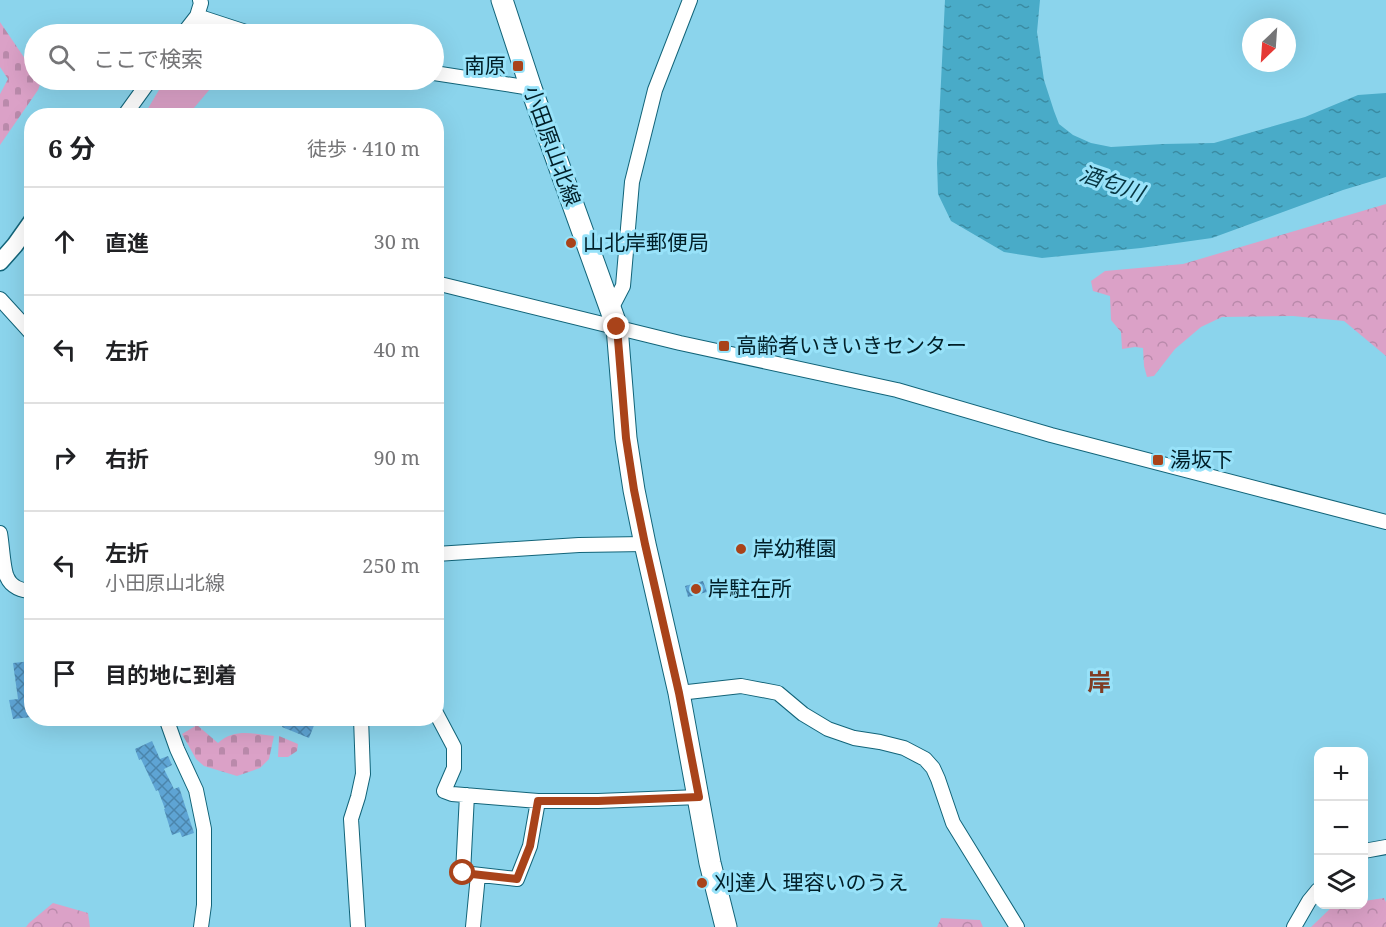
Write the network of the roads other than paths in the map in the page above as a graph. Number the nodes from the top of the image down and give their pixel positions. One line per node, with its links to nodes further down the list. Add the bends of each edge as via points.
1 (200, 0): 4 (street)
2 (502, 0): 8 (main road, 小田原山北線)
3 (690, 0): 15 (street, via 655,90 632,182 623,286)
4 (197, 16): 5 (street); 6 (street)
5 (191, 24)
6 (221, 24)
7 (444, 75): 8 (street)
8 (531, 88): 15 (main road, 小田原山北線)
9 (143, 90): 10 (street)
10 (130, 108)
11 (24, 232): 12 (street)
12 (0, 262)
13 (444, 285): 15 (street)
14 (0, 299): 16 (street)
15 (614, 318): 17 (street); 19 (main road, 小田原山北線, via 626,438)
16 (24, 325)
17 (1386, 522)
18 (0, 533): 21 (street, via 7,577 13,586)
19 (645, 544): 20 (street); 22 (main road, 小田原山北線)
20 (444, 553)
21 (24, 591)
22 (679, 693): 27 (main road, 小田原山北線); 37 (street, via 741,686 778,693 828,729 904,748 925,759 938,779 953,823)
23 (169, 726): 33 (street, via 196,790 204,829)
24 (361, 726): 34 (street, via 363,774 351,819)
25 (443, 726): 26 (street, via 454,747 454,768 444,791)
26 (467, 795): 28 (street); 31 (street, via 463,873)
27 (699, 797): 28 (street); 36 (main road, 小田原山北線)
28 (538, 801): 31 (street, via 530,846 517,879)
29 (1386, 847): 30 (street)
30 (1368, 849)
31 (478, 875): 35 (street)
32 (1314, 896): 38 (street)
33 (201, 927)
34 (358, 927)
35 (473, 927)
36 (726, 927)
37 (1017, 927)
38 (1294, 927)

